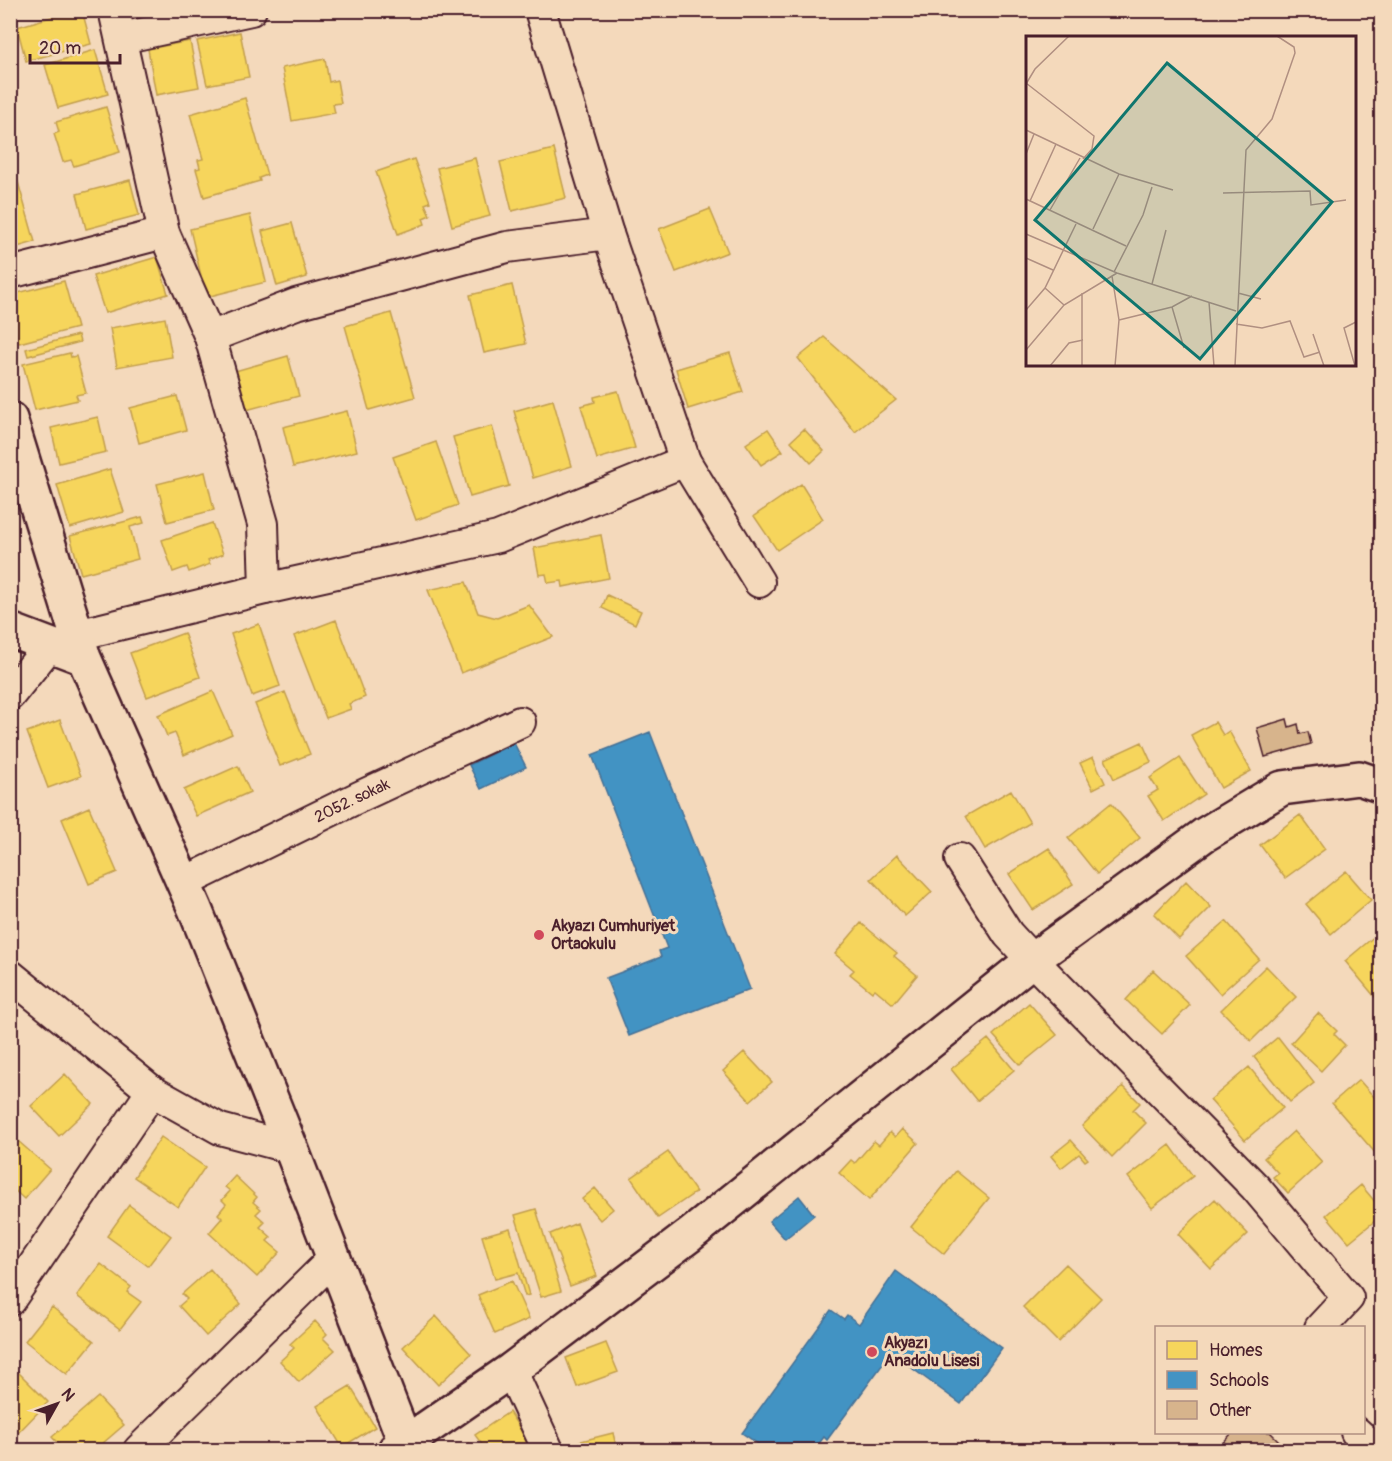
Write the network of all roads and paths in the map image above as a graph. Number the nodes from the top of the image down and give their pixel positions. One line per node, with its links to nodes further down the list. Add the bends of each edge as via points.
1 (251, 10): 3 (street)
2 (540, 10): 5 (street)
3 (118, 25): 4 (street)
4 (164, 233): 6 (street); 7 (street)
5 (608, 234): 7 (street, via 507,247 296,304); 9 (street)
6 (10, 273)
7 (210, 337): 11 (street, via 263,524)
8 (10, 420): 13 (street)
9 (685, 461): 10 (street); 11 (street, via 498,537)
10 (759, 582)
11 (265, 589): 13 (street)
12 (10, 630): 13 (street)
13 (71, 646): 14 (street); 18 (street)
14 (10, 695)
15 (520, 722): 18 (street, 2052. sokak)
16 (1382, 786): 19 (street, via 1359,778 1282,789 1204,835)
17 (960, 859): 19 (street, via 1008,934)
18 (183, 883): 22 (street)
19 (1032, 960): 25 (street, via 1255,1187 1348,1298); 26 (street, via 690,1235)
20 (10, 975): 21 (street)
21 (152, 1091): 22 (street, via 220,1129); 24 (street)
22 (291, 1148): 23 (street)
23 (334, 1258): 28 (street); 29 (street)
24 (10, 1300)
25 (1322, 1326)
26 (511, 1370): 28 (street); 30 (street)
27 (1358, 1434): 31 (street)
28 (400, 1446)
29 (139, 1450)
30 (548, 1450)
31 (1376, 1450)

